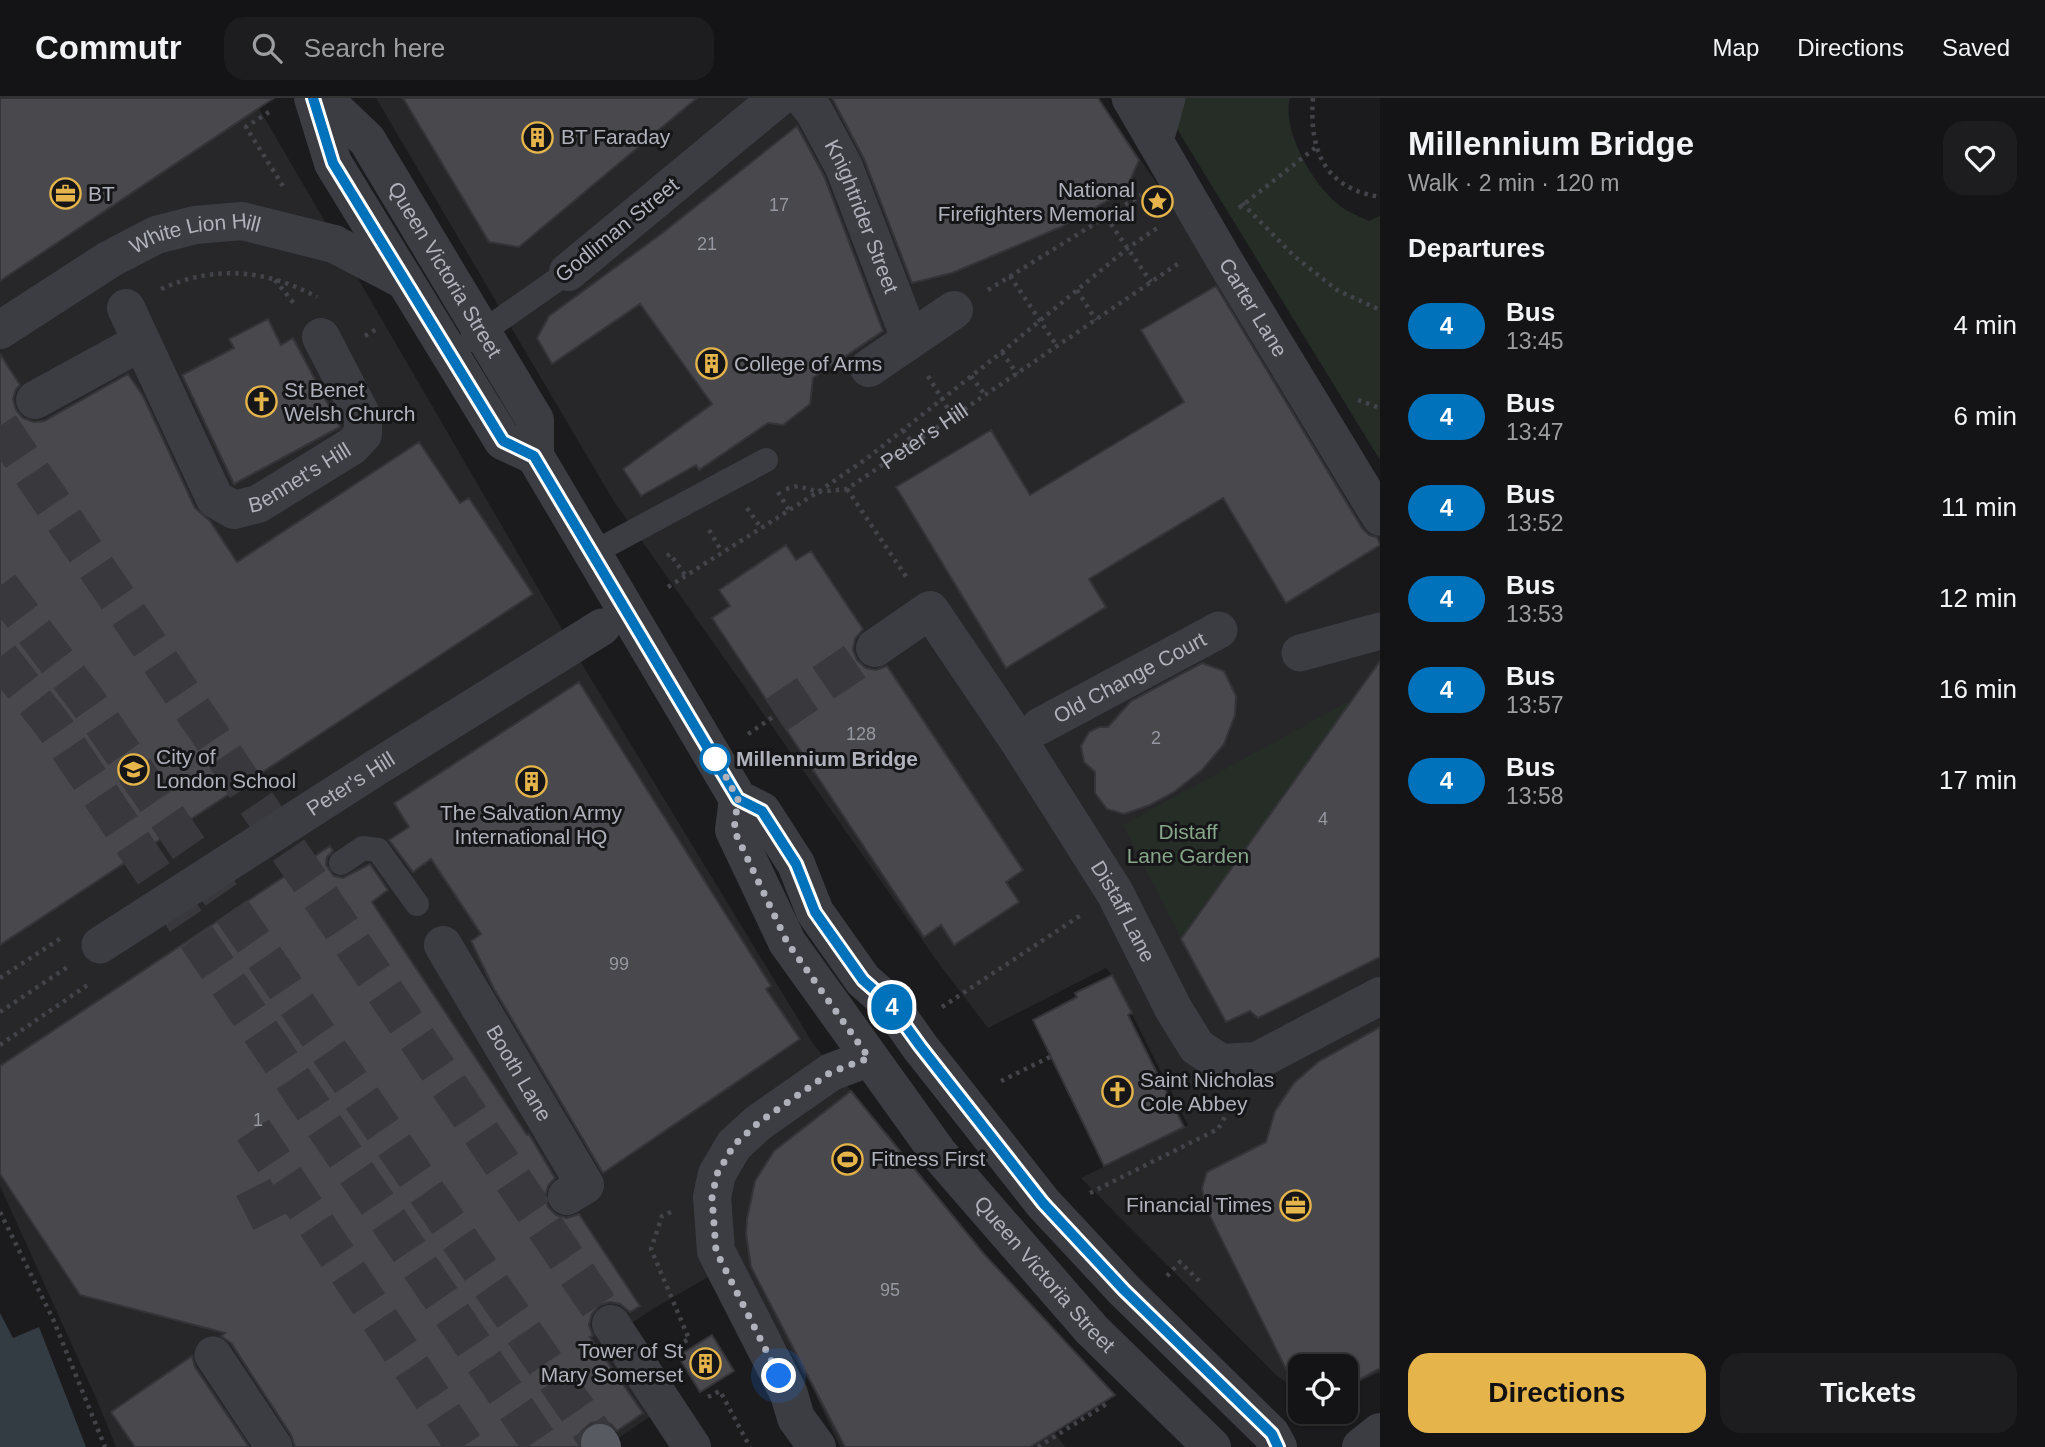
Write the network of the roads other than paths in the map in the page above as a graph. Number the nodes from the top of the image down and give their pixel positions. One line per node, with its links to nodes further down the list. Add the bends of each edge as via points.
1 (313, 98): 9 (street, Queen Victoria Street, via 333,163)
2 (323, 98): 12 (street, Queen Victoria Street, via 367,140)
3 (778, 98): 8 (street, Godliman Street)
4 (803, 98): 15 (street, Knightrider Street, via 845,167)
5 (1130, 98): 7 (street, Carter Lane)
6 (1167, 98): 7 (street)
7 (1155, 141): 20 (street, Carter Lane)
8 (568, 272): 12 (lane, Godliman Street)
9 (405, 281): 11 (street, White Lion Hill, bridge, via 334,244 242,221 195,225 156,234); 14 (street, Queen Victoria Street)
10 (954, 310): 15 (street)
11 (0, 330)
12 (482, 332): 14 (lane, Godliman Street); 18 (street, Queen Victoria Street, via 535,421)
13 (321, 337): 17 (street, Bennet's Hill, via 363,418 363,434 352,446 258,504 234,510 215,499 133,325)
14 (450, 354): 18 (street, Queen Victoria Street, via 503,441)
15 (917, 354): 16 (street)
16 (869, 368)
17 (35, 400)
18 (534, 456): 21 (street)
19 (766, 460): 21 (lane)
20 (1380, 517)
21 (591, 554): 28 (street)
22 (602, 627): 31 (street, Peter's Hill, via 377,767)
23 (1219, 630): 27 (street, Old Change Court)
24 (1380, 631): 26 (street)
25 (875, 648): 33 (street, Distaff Lane, via 930,610 1115,893 1197,1047 1220,1063 1257,1061)
26 (1300, 653)
27 (1040, 726)
28 (738, 799): 34 (street, Queen Victoria Street, via 734,830 787,942); 43 (street, via 762,811 796,864 815,912 863,980 889,1003 1043,1203 1124,1290 1272,1434)
29 (341, 863): 30 (lane, via 363,848 378,850)
30 (416, 904)
31 (86, 938)
32 (443, 944): 35 (street, Booth Lane)
33 (1380, 996)
34 (869, 1058): 39 (street, via 831,1072 758,1123 734,1145 717,1174 712,1197 716,1251 789,1394 796,1418); 42 (street, Queen Victoria Street, via 939,1154 1022,1251 1092,1330)
35 (584, 1190)
36 (611, 1324): 41 (street)
37 (213, 1355): 40 (street)
38 (1380, 1432): 44 (street)
39 (815, 1443)
40 (274, 1447)
41 (692, 1447)
42 (1212, 1447)
43 (1278, 1447)
44 (1361, 1447)

